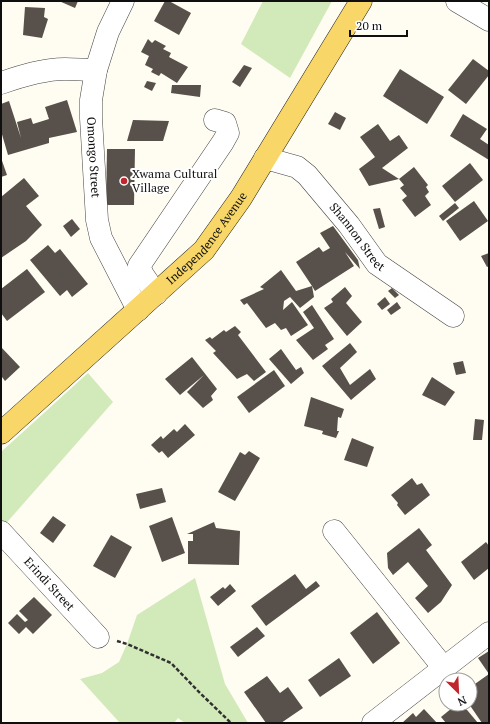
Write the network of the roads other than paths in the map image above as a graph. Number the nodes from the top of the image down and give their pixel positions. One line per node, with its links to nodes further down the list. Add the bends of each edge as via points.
1 (123, 1): 5 (street, Omongo Street, via 108,32)
2 (361, 1): 8 (main road, Independence Avenue)
3 (457, 1): 4 (street)
4 (489, 20)
5 (96, 70): 6 (street, via 63,69 18,77); 10 (street, Omongo Street, via 91,118 97,220 108,254)
6 (1, 83)
7 (216, 120): 9 (street, via 225,123 228,133 226,137 139,266)
8 (265, 158): 9 (main road, Independence Avenue, via 241,198 204,250); 11 (street, Shannon Street, via 296,167 307,175 349,225 377,264)
9 (156, 294): 10 (main road, Independence Avenue)
10 (138, 310): 12 (main road, Independence Avenue)
11 (453, 316)
12 (1, 433)
13 (1, 532): 16 (street, Erindi Street)
14 (334, 532): 17 (street)
15 (489, 633): 17 (street)
16 (98, 637)
17 (443, 667): 18 (street)
18 (373, 723)

